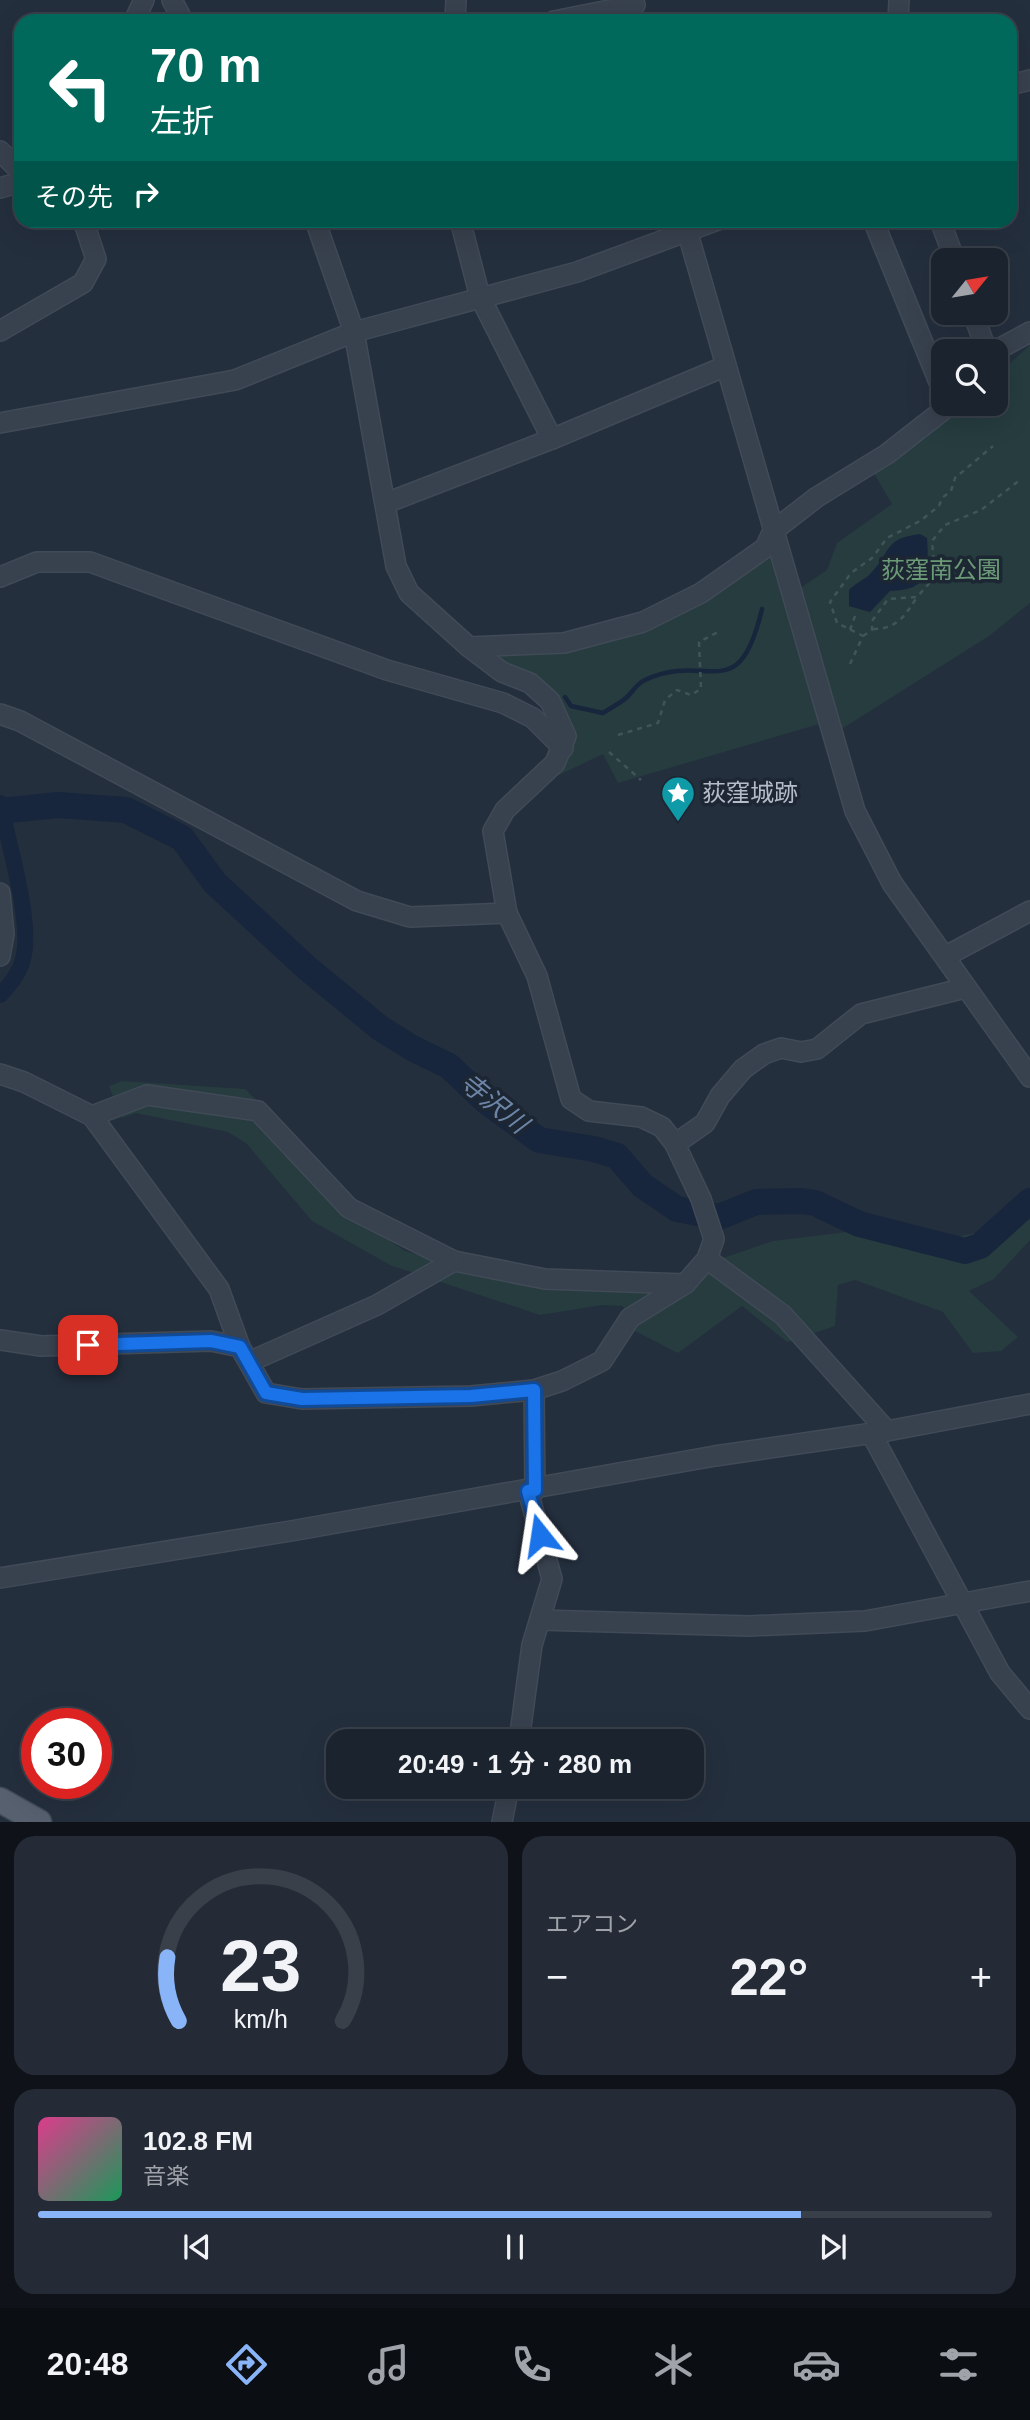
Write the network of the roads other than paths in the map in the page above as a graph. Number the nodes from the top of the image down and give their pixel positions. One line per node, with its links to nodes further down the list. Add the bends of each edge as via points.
1 (635, 9): 2 (street)
2 (601, 14)
3 (0, 151): 4 (street)
4 (14, 165)
5 (86, 228): 14 (street, via 96,259 83,283)
6 (318, 228): 15 (street)
7 (462, 228): 13 (street)
8 (684, 228): 13 (street, via 577,272)
9 (686, 228): 19 (street)
10 (876, 228): 18 (street)
11 (943, 228): 12 (street)
12 (950, 248)
13 (480, 298): 15 (street); 22 (street)
14 (0, 331)
15 (354, 332): 21 (street, via 235,380); 23 (street)
16 (1030, 332): 17 (street)
17 (1008, 344)
18 (931, 360)
19 (726, 366): 22 (street); 24 (street)
20 (931, 416): 24 (street, via 887,454 817,497)
21 (0, 423)
22 (552, 439): 23 (street)
23 (386, 503): 26 (street, via 396,566 409,593)
24 (773, 531): 26 (street, via 765,548 701,593 643,622 564,643); 33 (street, via 855,811 892,883)
25 (0, 577): 28 (street, via 37,562 90,562 387,670 503,703 533,718)
26 (469, 647): 28 (street, via 551,701 566,736)
27 (0, 714): 31 (street, via 357,901 410,917)
28 (563, 748): 31 (street, via 555,763 505,810 493,831)
29 (0, 893): 32 (street, via 4,934)
30 (1030, 911): 33 (street)
31 (507, 913): 38 (street, via 537,976 571,1099 589,1111 641,1117 662,1127)
32 (0, 956)
33 (946, 956): 34 (street)
34 (965, 988): 36 (street); 38 (street, via 861,1014 817,1049 781,1048 764,1054 743,1069 705,1123)
35 (0, 1074): 37 (street)
36 (1030, 1077)
37 (92, 1116): 40 (street, via 147,1095 258,1111 349,1208); 43 (street, via 219,1289)
38 (675, 1144): 39 (street, via 714,1239)
39 (707, 1259): 41 (street); 46 (street, via 783,1315)
40 (454, 1261): 41 (street, via 545,1279); 43 (street, via 377,1306)
41 (685, 1284): 44 (street, via 630,1318 603,1361)
42 (0, 1340): 43 (street, via 41,1346 211,1341)
43 (244, 1354): 44 (street, via 266,1393 302,1399 471,1396)
44 (534, 1390): 47 (street)
45 (1030, 1404): 46 (street)
46 (879, 1432): 47 (street, via 715,1456); 50 (street)
47 (532, 1491): 48 (street); 51 (street, via 551,1579)
48 (0, 1578)
49 (1030, 1591): 50 (street)
50 (964, 1605): 51 (street, via 865,1621 749,1626); 52 (street, via 1000,1673)
51 (540, 1620): 53 (street, via 531,1645)
52 (1030, 1709)
53 (520, 1729)
54 (507, 1799): 57 (street)
55 (2, 1807): 56 (main road)
56 (38, 1822)
57 (502, 1822)

